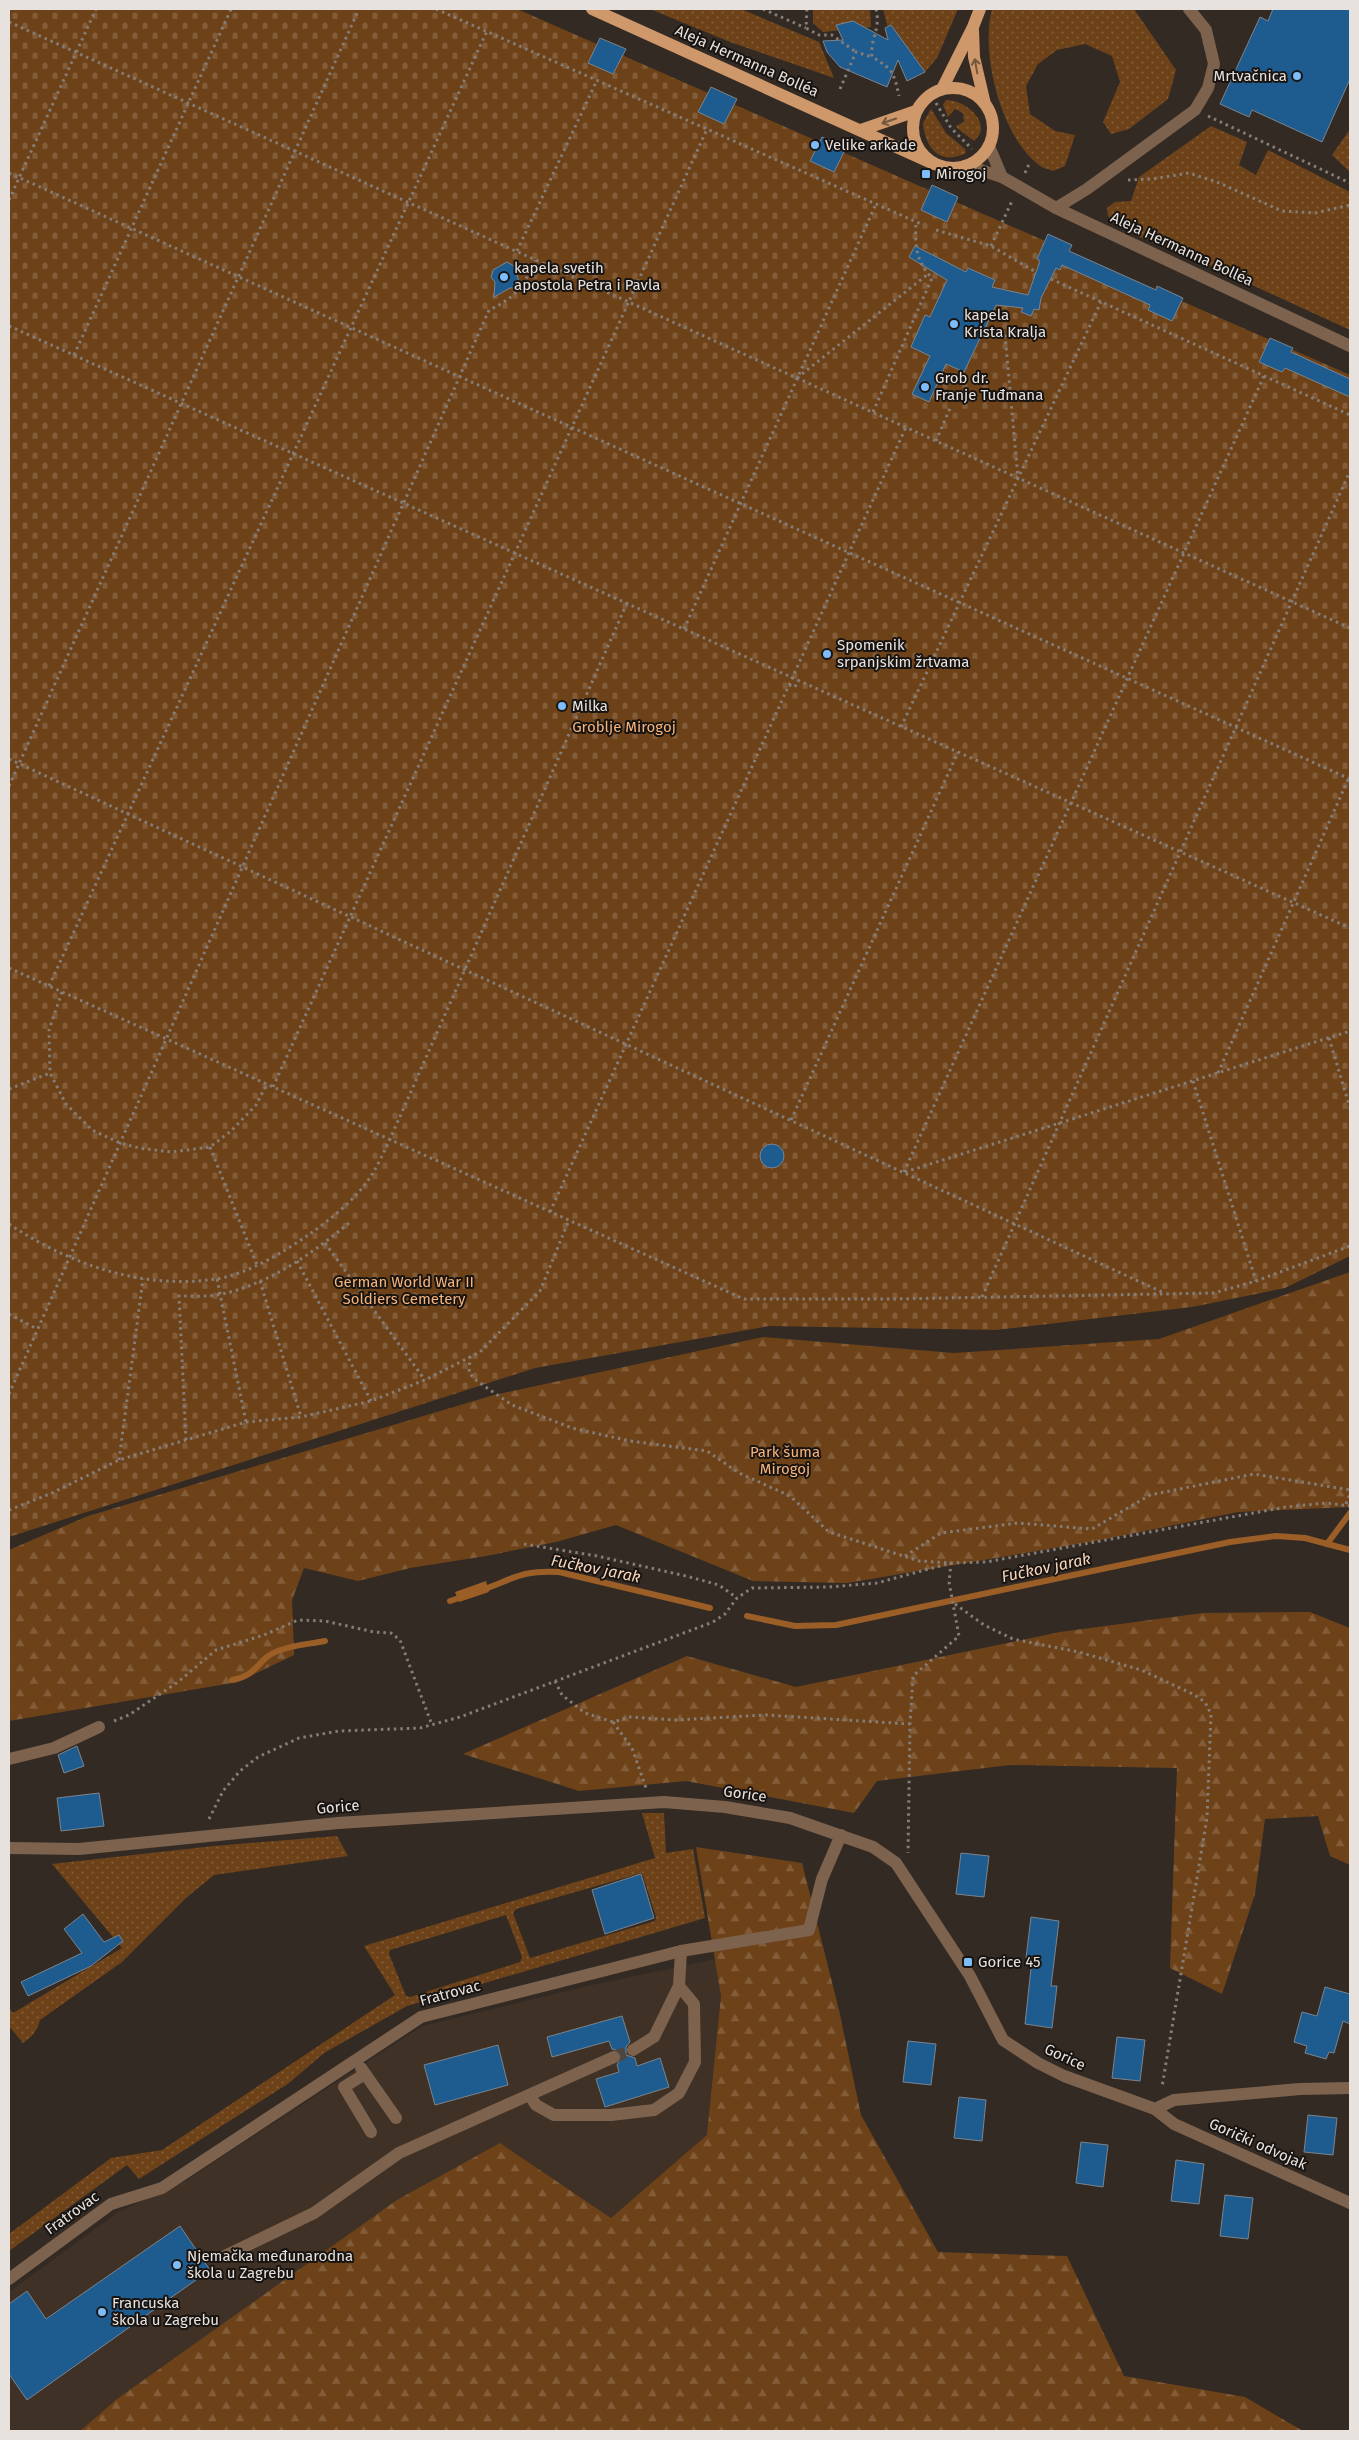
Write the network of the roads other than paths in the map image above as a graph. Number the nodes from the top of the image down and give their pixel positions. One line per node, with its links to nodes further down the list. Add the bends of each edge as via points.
1 (592, 9): 8 (main road, Aleja Hermanna Bolléa)
2 (980, 9): 4 (main road)
3 (1189, 9): 13 (street, via 1206,30 1214,64 1208,88 1195,110)
4 (973, 27): 5 (main road); 6 (main road, one-way to 4, via 974,57)
5 (942, 89): 6 (main road, via 969,91); 7 (main road)
6 (985, 104): 9 (main road, via 994,123)
7 (916, 111): 8 (main road, one-way to 8); 10 (main road, via 914,138 925,157)
8 (861, 130): 10 (main road, Aleja Hermanna Bolléa)
9 (989, 146): 11 (main road); 12 (street)
10 (934, 164): 11 (main road, via 945,168)
11 (968, 166): 12 (street, Aleja Hermanna Bolléa)
12 (1002, 177): 13 (street, Aleja Hermanna Bolléa)
13 (1056, 208): 14 (street, Aleja Hermanna Bolléa)
14 (1350, 346)
15 (99, 1727): 16 (street, via 54,1748)
16 (9, 1759)
17 (841, 1835): 18 (street, Gorice, via 790,1818 725,1807 664,1802 338,1823 78,1849); 19 (street, Fratrovac, via 822,1879 809,1930); 27 (street, Gorice, via 873,1847 896,1863 970,1976 1003,2040 1064,2076)
18 (9, 1848)
19 (681, 1951): 20 (street); 23 (street, Fratrovac, via 421,2017)
20 (679, 1986): 21 (street, via 654,2037); 26 (street, via 694,2004 695,2062 680,2093 654,2110 611,2115 554,2115 536,2105)
21 (632, 2050)
22 (614, 2057): 26 (street)
23 (355, 2060): 24 (street); 32 (street, Fratrovac, via 162,2188 111,2204)
24 (365, 2074): 28 (street); 29 (street, via 344,2087)
25 (1350, 2088): 27 (street, via 1174,2100)
26 (530, 2096): 31 (street, via 399,2153 314,2213)
27 (1157, 2108): 30 (street, Gorički odvojak, via 1174,2124)
28 (396, 2118)
29 (371, 2132)
30 (1350, 2203)
31 (225, 2256)
32 (9, 2279)

